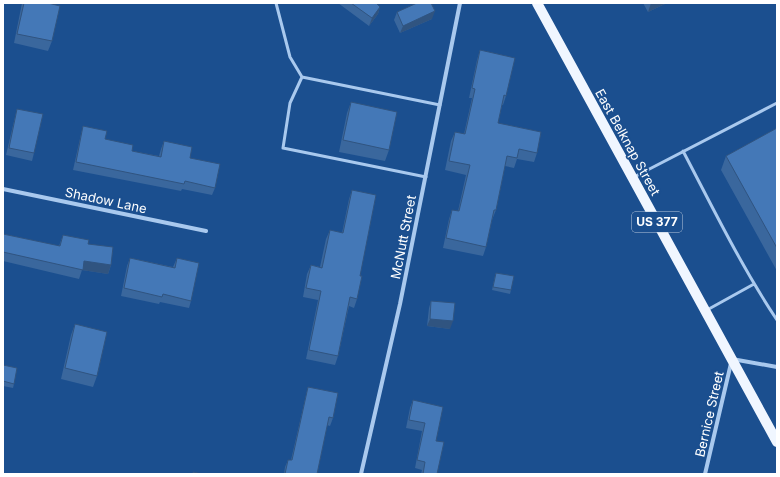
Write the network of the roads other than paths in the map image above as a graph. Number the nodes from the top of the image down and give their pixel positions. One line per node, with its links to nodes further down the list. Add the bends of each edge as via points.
1 (276, 3): 4 (lane, via 290,57)
2 (460, 3): 6 (street, McNutt Street)
3 (537, 3): 9 (main road, East Belknap Street / US 377)
4 (302, 77): 6 (lane); 8 (lane, via 290,103 283,148)
5 (777, 103): 7 (lane)
6 (440, 105): 8 (street, McNutt Street)
7 (683, 151): 9 (lane); 12 (lane)
8 (426, 177): 18 (street, McNutt Street)
9 (633, 177): 13 (main road, East Belknap Street / US 377)
10 (3, 188): 11 (street, Shadow Lane)
11 (206, 231)
12 (754, 284): 13 (lane); 14 (lane)
13 (706, 311): 15 (main road, East Belknap Street / US 377)
14 (777, 320)
15 (732, 359): 16 (street); 17 (main road, East Belknap Street / US 377); 19 (street, Bernice Street)
16 (777, 367)
17 (777, 442)
18 (361, 474)
19 (705, 474)

